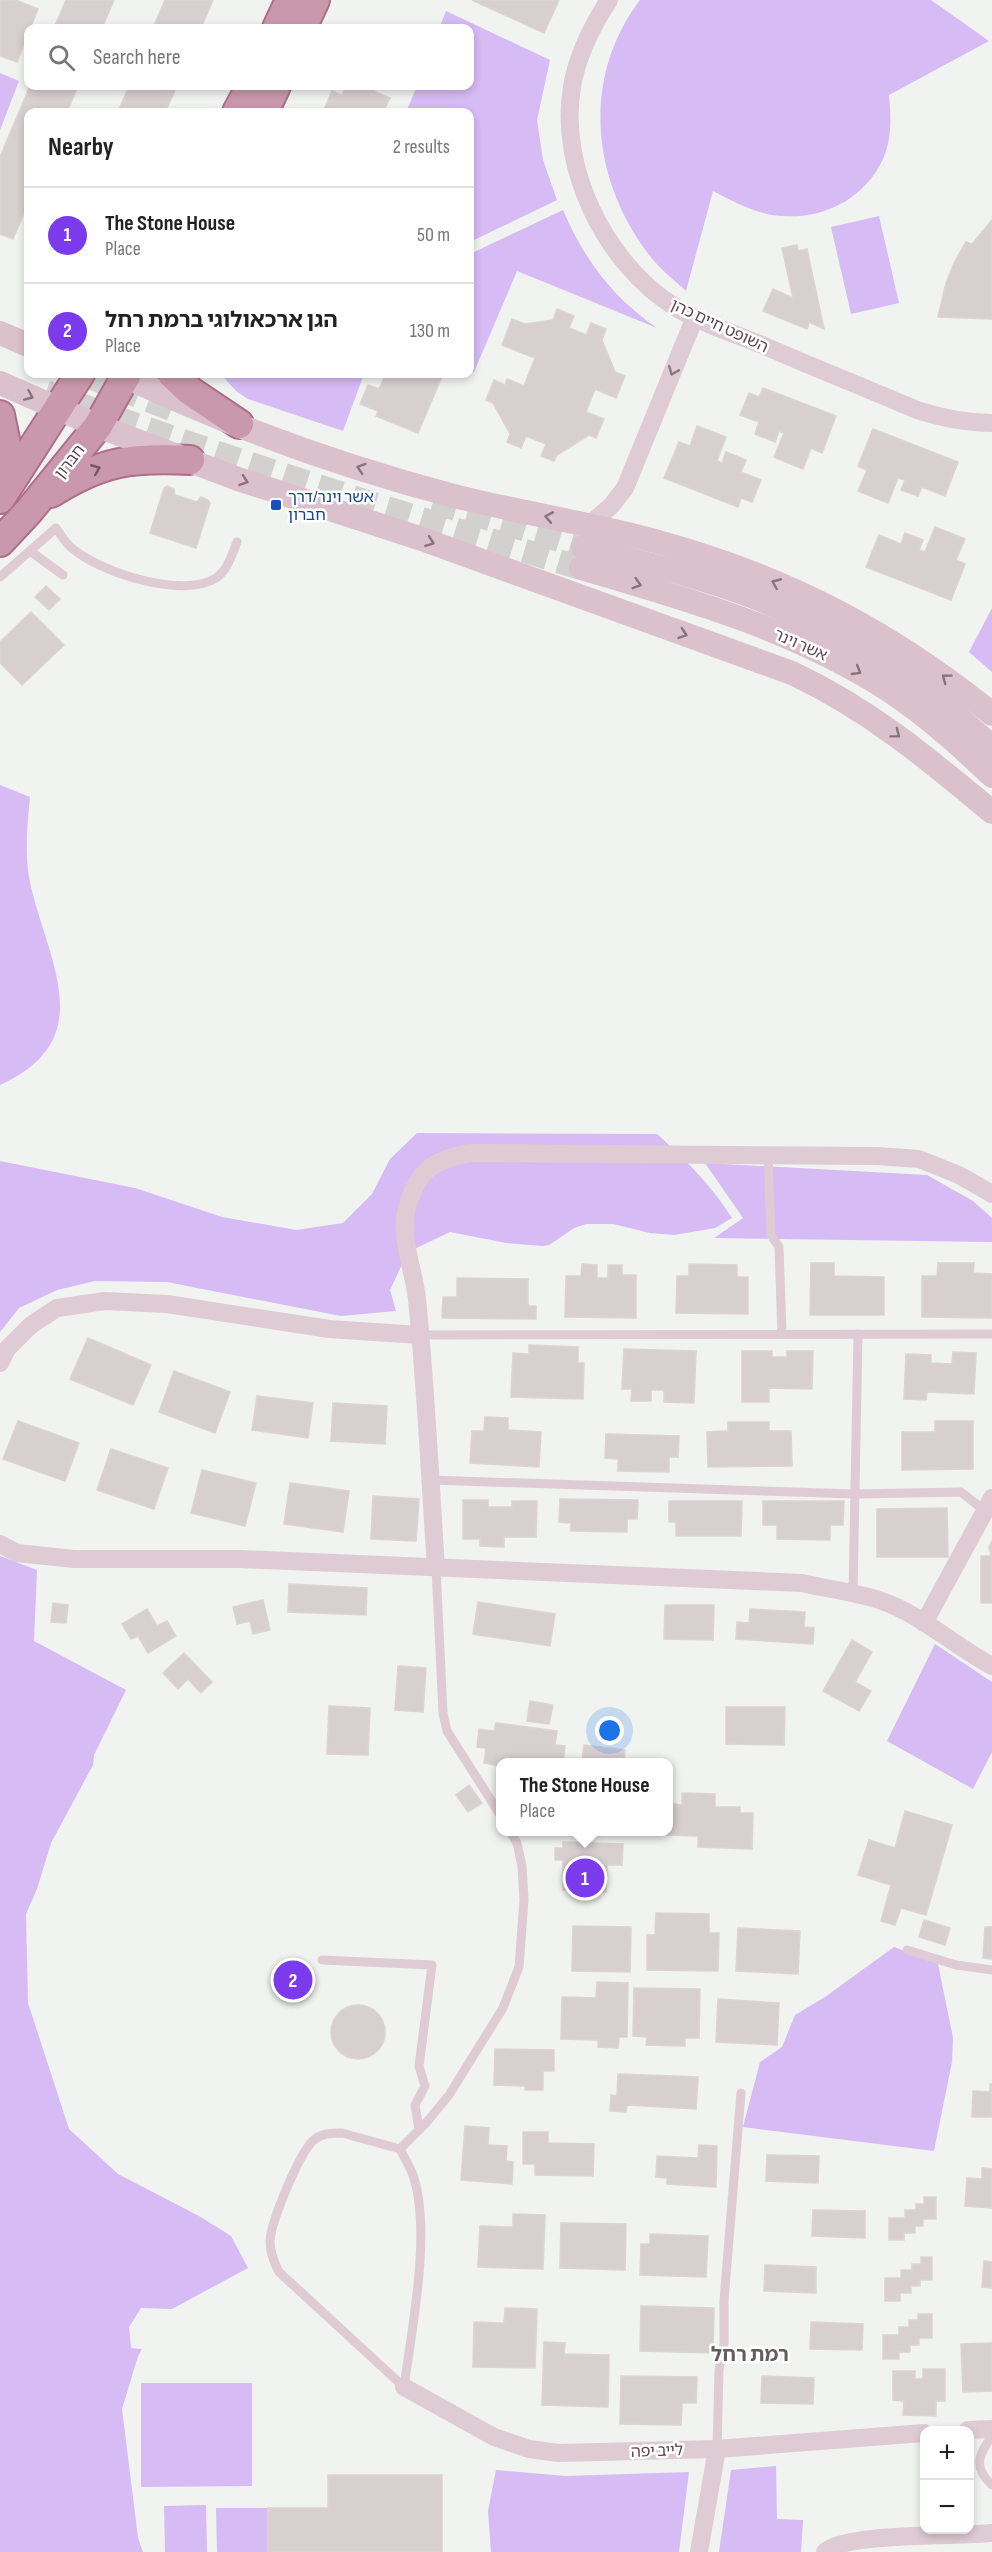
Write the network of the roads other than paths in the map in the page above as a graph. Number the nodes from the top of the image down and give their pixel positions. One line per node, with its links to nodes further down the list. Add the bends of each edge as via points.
1 (290, 0): 4 (highway)
2 (315, 0): 5 (highway)
3 (609, 0): 10 (street, השופט חיים כהן, via 585,45 572,88 572,138 580,180 592,210 627,264 649,287)
4 (279, 24)
5 (304, 24)
6 (249, 90): 8 (highway)
7 (274, 90): 9 (highway)
8 (239, 108)
9 (266, 108)
10 (694, 317): 20 (street, השופט חיים כהן, via 917,410 969,423); 28 (street, one-way to 28, via 625,488)
11 (0, 333): 12 (main road)
12 (24, 343)
13 (77, 378): 18 (highway)
14 (122, 378): 22 (highway, חברון)
15 (133, 378): 21 (main road)
16 (176, 378): 21 (highway)
17 (0, 383): 18 (main road, one-way to 18)
18 (58, 408): 22 (main road); 24 (highway)
19 (0, 415): 24 (highway, via 8,454)
20 (992, 423)
21 (239, 424): 28 (main road, one-way to 21)
22 (98, 426): 23 (main road); 25 (highway, חברון)
23 (189, 460): 25 (highway, one-way to 23, via 69,482 102,466 143,458); 35 (main road, one-way to 35, via 419,538 792,673 885,726)
24 (1, 498)
25 (29, 512): 26 (highway, חברון)
26 (0, 542)
27 (237, 543): 29 (lane, via 218,577 186,586 116,572 72,549 56,528)
28 (584, 546): 32 (main road, one-way to 28, via 858,620 725,561 661,542); 33 (main road, אשר וינר, via 715,584 811,622 901,672); 34 (main road, אשר וינר, one-way to 34, via 680,597 803,644 848,666 921,714)
29 (30, 551): 30 (lane); 31 (lane)
30 (63, 574)
31 (0, 577)
32 (992, 714)
33 (992, 747)
34 (992, 776)
35 (992, 812)
36 (768, 1155): 37 (street, via 919,1159); 38 (lane, via 771,1235 779,1247); 41 (street, via 470,1153 446,1157 418,1181 406,1210 404,1230)
37 (992, 1194)
38 (782, 1334): 39 (lane); 41 (lane)
39 (858, 1334): 40 (lane); 44 (lane)
40 (992, 1334)
41 (420, 1335): 42 (street, via 329,1329 167,1304 105,1300 57,1308 31,1324 7,1349); 43 (street)
42 (0, 1363)
43 (430, 1480): 44 (lane); 47 (street)
44 (855, 1494): 45 (lane, via 961,1492); 48 (lane)
45 (989, 1505): 49 (street)
46 (0, 1544): 47 (street, via 17,1553 74,1559 241,1559)
47 (436, 1568): 48 (street, via 802,1583); 51 (lane, via 447,1731)
48 (853, 1594): 49 (street, via 880,1600)
49 (924, 1623): 50 (street)
50 (992, 1666)
51 (496, 1809)
52 (512, 1836): 57 (lane, via 522,1866 524,1900 519,1967 503,2007 448,2095)
53 (907, 1950): 55 (lane, via 956,1965)
54 (322, 1960): 57 (lane, via 432,1965 420,2066 426,2086 415,2105)
55 (992, 1970)
56 (741, 2093): 64 (lane, via 719,2370)
57 (419, 2130): 58 (lane)
58 (400, 2149): 59 (lane, via 415,2180 420,2215 420,2271); 59 (lane, via 342,2133 323,2134 313,2140 302,2154 271,2228 270,2244 279,2272)
59 (404, 2387): 64 (street, לייב יפה, via 494,2437 530,2449 559,2453)
60 (992, 2429): 61 (street)
61 (974, 2430)
62 (920, 2433): 64 (street, לייב יפה)
63 (992, 2436): 65 (lane, via 979,2458 979,2469)
64 (717, 2449): 67 (street)
65 (992, 2485)
66 (981, 2540): 68 (street, via 860,2539 831,2546)
67 (699, 2552)
68 (825, 2552)

